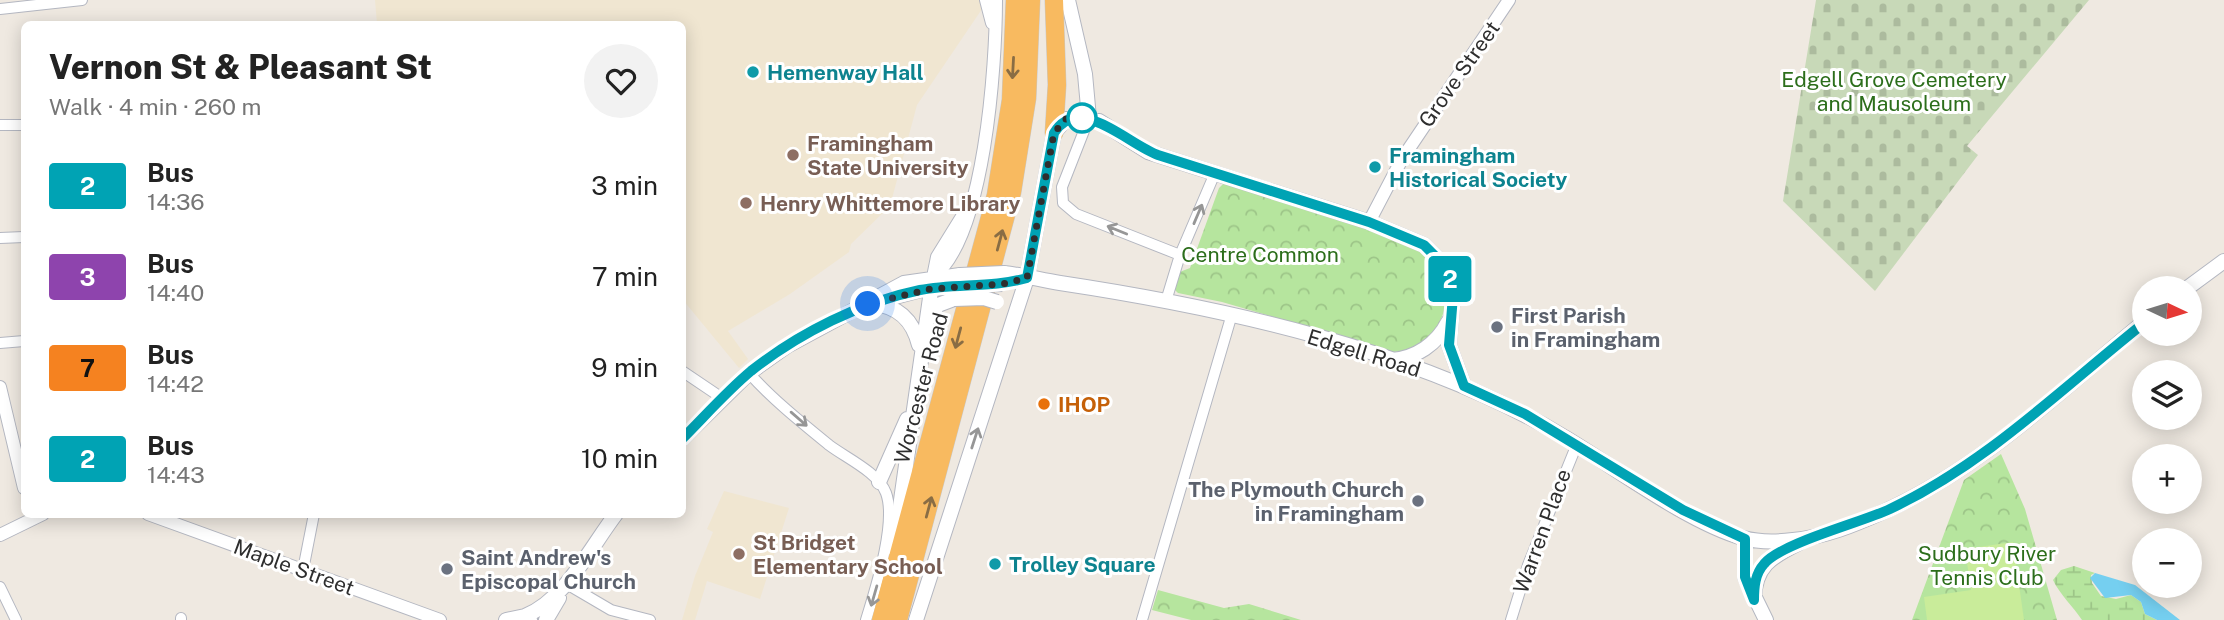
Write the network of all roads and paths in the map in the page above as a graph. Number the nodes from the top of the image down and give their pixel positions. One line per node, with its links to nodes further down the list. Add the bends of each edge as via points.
1 (82, 0): 9 (street)
2 (986, 0): 10 (street)
3 (996, 0): 10 (street)
4 (1015, 0): 64 (highway, Worcester Road, one-way to 64, via 1011,100 996,195)
5 (1031, 0): 65 (highway, Worcester Road, one-way to 5, via 1012,191 1027,98)
6 (1054, 0): 14 (highway)
7 (1068, 0): 11 (main road, via 1085,74)
8 (1509, 0): 16 (street, Grove Street, via 1402,159)
9 (0, 9)
10 (994, 30): 23 (street, via 987,129 970,204 959,242)
11 (1089, 118): 14 (main road, via 1066,119); 15 (main road, via 1148,152); 19 (street, one-way to 11, via 1071,211 1063,203 1062,187)
12 (0, 125): 13 (street)
13 (21, 125)
14 (1054, 133): 22 (main road)
15 (1215, 173): 16 (main road); 19 (street, one-way to 15)
16 (1369, 222): 28 (main road, via 1407,236 1437,257 1452,288)
17 (21, 237): 18 (street)
18 (0, 238)
19 (1180, 255): 25 (street)
20 (2224, 261): 21 (main road)
21 (2202, 277)
22 (1027, 278): 24 (main road, Edgell Road, bridge); 25 (main road, Edgell Road); 30 (main road)
23 (931, 283): 24 (main road, Edgell Road); 26 (main road, Edgell Road); 29 (main road, Worcester Road)
24 (958, 287): 29 (main road); 30 (main road, bridge, via 997,302 1008,314)
25 (1166, 300): 27 (main road, Edgell Road)
26 (868, 304): 34 (main road, via 891,308 908,320); 36 (main road, Edgell Road, via 787,346)
27 (1232, 314): 35 (main road, Edgell Road); 67 (street)
28 (1451, 315): 35 (main road, via 1429,346 1415,355); 38 (main road, via 1450,353)
29 (924, 326): 34 (main road, Worcester Road)
30 (1010, 330): 66 (main road, one-way to 30)
31 (2132, 333): 51 (main road, Edgell Road, via 1966,468 1878,514)
32 (21, 341): 33 (street)
33 (0, 343)
34 (921, 353): 41 (main road, Worcester Road)
35 (1391, 360): 38 (main road, Edgell Road)
36 (749, 373): 40 (main road, Edgell Road); 45 (street, one-way to 45, via 822,439)
37 (686, 374): 40 (street)
38 (1464, 386): 43 (main road, Edgell Road, via 1511,406)
39 (0, 387): 44 (street)
40 (722, 398): 42 (main road, Edgell Road)
41 (914, 402): 45 (main road); 64 (main road, Worcester Road)
42 (686, 435)
43 (1577, 444): 52 (main road, Edgell Road, via 1683,510); 68 (street, Warren Place)
44 (21, 475)
45 (879, 482): 63 (street, Worcester Road, one-way to 63, via 888,500 886,540)
46 (32, 518): 50 (street)
47 (159, 518): 53 (street, Maple Street)
48 (313, 518): 53 (street)
49 (613, 518): 54 (main road)
50 (0, 535)
51 (1812, 537): 52 (main road, Edgell Road); 56 (main road, via 1766,562 1758,573)
52 (1745, 539): 56 (main road, via 1745,577)
53 (303, 570): 59 (street, Maple Street)
54 (565, 583): 57 (main road); 61 (main road); 62 (street, via 611,610)
55 (0, 587): 58 (street)
56 (1754, 600): 69 (main road)
57 (527, 618): 60 (main road)
58 (16, 620)
59 (440, 620)
60 (506, 620)
61 (546, 620)
62 (650, 620)
63 (866, 620)
64 (881, 620)
65 (898, 620)
66 (917, 620)
67 (1142, 620)
68 (1511, 620)
69 (1766, 620)

